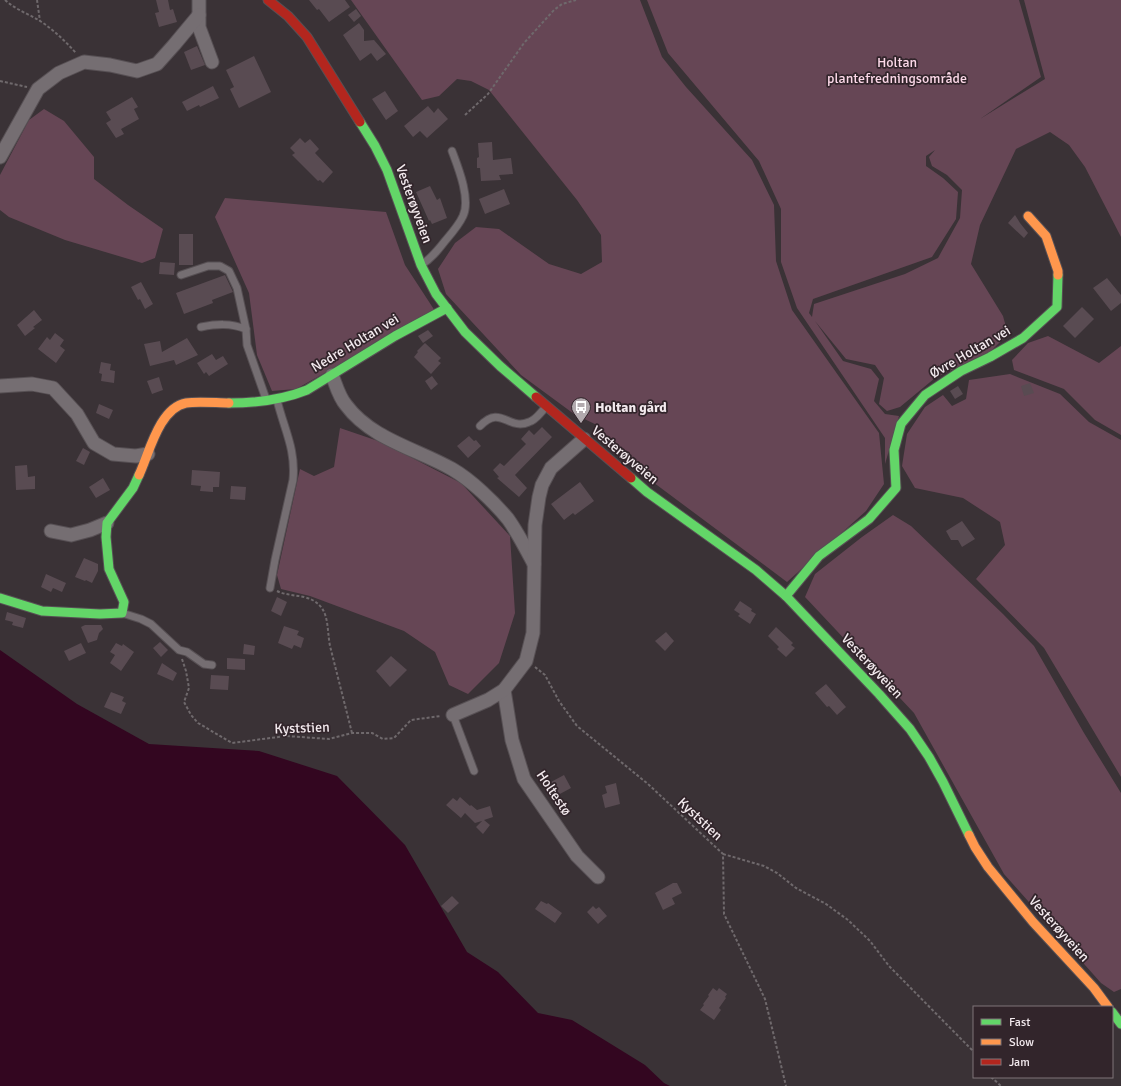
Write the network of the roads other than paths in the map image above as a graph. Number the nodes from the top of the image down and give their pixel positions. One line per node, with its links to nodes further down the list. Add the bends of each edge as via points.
1 (199, 0): 3 (street)
2 (268, 0): 8 (main road, Vesterøyveien, via 288,16 307,37 375,146 395,190)
3 (199, 15): 4 (street, via 199,27); 6 (street, via 157,64 137,71 84,62 59,73 38,89)
4 (212, 62)
5 (452, 151): 8 (lane, via 460,173 465,209 460,221 438,250)
6 (0, 157)
7 (1028, 216): 24 (main road, Øvre Holtan vei, via 1046,236 1058,271 1057,307 1024,338 961,371 925,395 901,424 894,450 896,488 869,519 819,556)
8 (421, 265): 10 (main road, Vesterøyveien, via 436,294)
9 (181, 275): 12 (lane, via 208,266 220,266 229,271 237,288)
10 (447, 308): 13 (main road, Nedre Holtan vei); 16 (main road, Vesterøyveien, via 465,332)
11 (201, 327): 12 (lane, via 220,324)
12 (246, 328): 15 (lane, via 248,345)
13 (332, 375): 15 (main road, Nedre Holtan vei, via 300,393); 22 (street, via 344,404 373,430 452,469 485,493 508,520)
14 (0, 386): 19 (street, via 32,384 53,388 77,414 94,443 113,454)
15 (272, 401): 19 (main road, Nedre Holtan vei, via 186,403 178,406 168,413); 23 (lane, via 292,448 294,468)
16 (547, 406): 17 (lane, via 528,423 521,425 496,416); 18 (main road, Vesterøyveien)
17 (480, 426)
18 (584, 439): 22 (street, via 551,468 542,486 535,525); 24 (main road, Vesterøyveien, via 648,492 756,570)
19 (148, 454): 20 (main road, Nedre Holtan vei, via 134,488)
20 (107, 523): 21 (street, via 71,535); 26 (main road, via 109,569 124,602)
21 (51, 531)
22 (534, 564): 28 (street, via 533,633 526,661)
23 (270, 588)
24 (786, 596): 32 (main road, Vesterøyveien, via 910,729 943,782 975,847 988,867)
25 (0, 598): 26 (main road, via 42,611)
26 (122, 613): 27 (lane, via 151,624 179,650 204,664)
27 (212, 665)
28 (504, 690): 29 (street); 31 (street, Holtestø, via 512,740 524,779 577,856)
29 (453, 715): 30 (lane)
30 (474, 771)
31 (598, 877)
32 (1107, 1006)
33 (1113, 1013): 34 (main road)
34 (1121, 1024)

